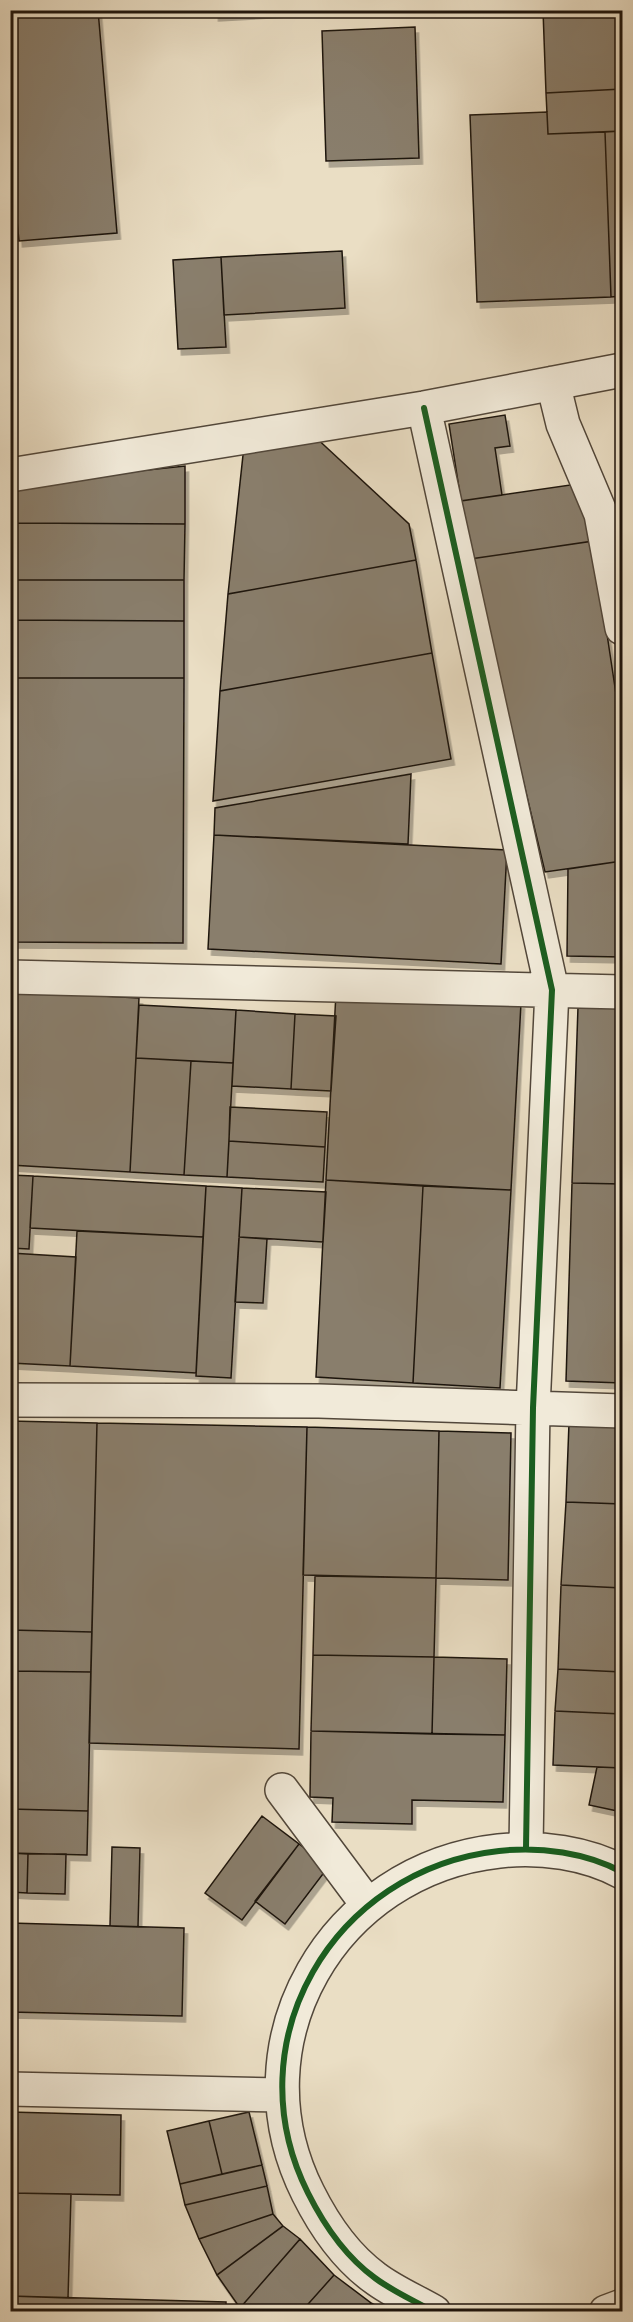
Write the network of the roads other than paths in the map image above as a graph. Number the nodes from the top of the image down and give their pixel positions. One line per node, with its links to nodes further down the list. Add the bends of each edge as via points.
1 (622, 370): 2 (street)
2 (553, 383): 3 (street); 5 (street, via 563,424 601,514)
3 (424, 408): 4 (street); 7 (street)
4 (10, 475)
5 (622, 627)
6 (10, 977): 7 (street)
7 (552, 990): 8 (street); 10 (street)
8 (622, 992)
9 (10, 1400): 10 (street, via 319,1401)
10 (533, 1408): 11 (street); 13 (street)
11 (622, 1411)
12 (282, 1790): 15 (street)
13 (526, 1848): 14 (street, via 602,1861); 15 (street, via 469,1854 415,1873)
14 (622, 1872)
15 (367, 1904): 17 (street, via 319,1958 290,2024)
16 (10, 2089): 17 (street)
17 (281, 2095): 19 (street, via 294,2164 325,2227 374,2278)
18 (622, 2306): 20 (street)
19 (434, 2312)
20 (606, 2312)

